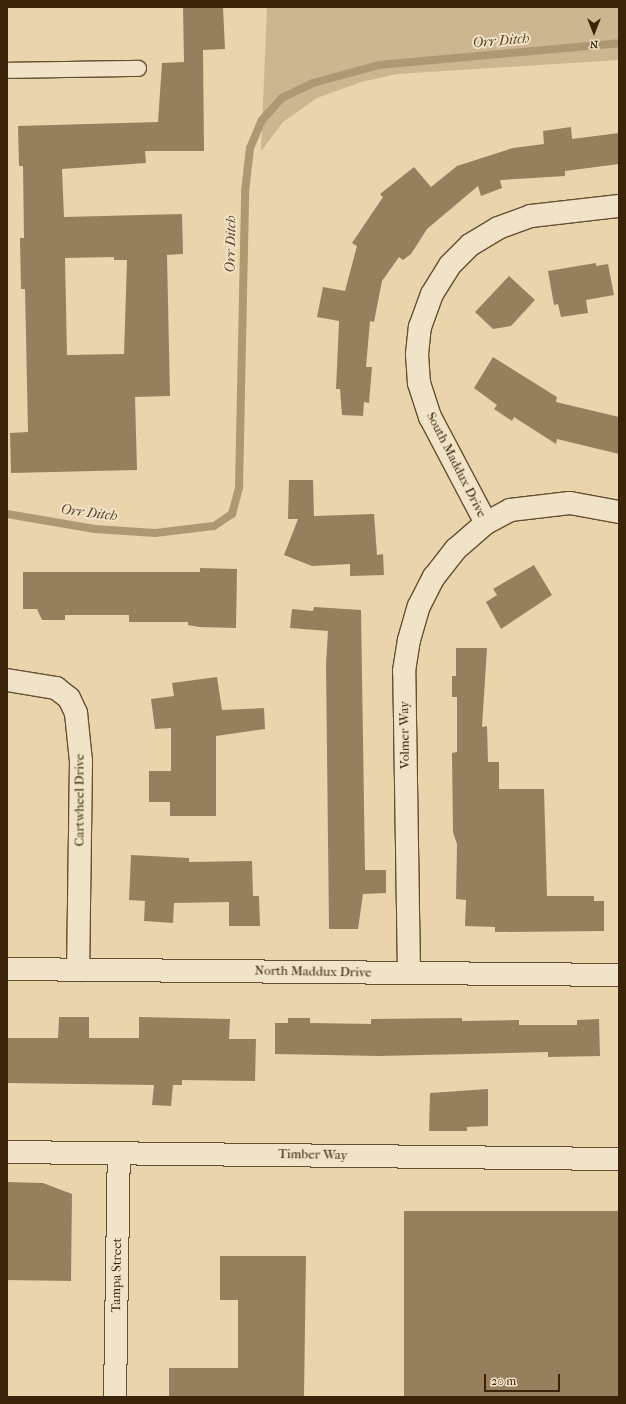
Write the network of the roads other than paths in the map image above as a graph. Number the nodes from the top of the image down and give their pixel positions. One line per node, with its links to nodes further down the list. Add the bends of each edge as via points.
1 (138, 68): 2 (lane)
2 (7, 70)
3 (619, 206): 5 (street, South Maddux Drive, via 531,216 498,228 470,245 450,265 432,294 420,327 417,354 419,383 430,417)
4 (619, 512): 5 (street, Volmer Way, via 570,503 537,505 510,510)
5 (486, 523): 9 (street, Volmer Way, via 456,550 434,577 419,606 409,640 404,671)
6 (7, 680): 8 (street, Cartwheel Drive, via 56,688 69,698 76,713 81,761)
7 (7, 969): 8 (street, North Maddux Drive)
8 (78, 970): 9 (street, North Maddux Drive)
9 (409, 973): 10 (street, North Maddux Drive)
10 (619, 975)
11 (7, 1152): 12 (street, Timber Way)
12 (119, 1153): 13 (street, Timber Way); 14 (street, Tampa Street)
13 (619, 1159)
14 (115, 1397)

